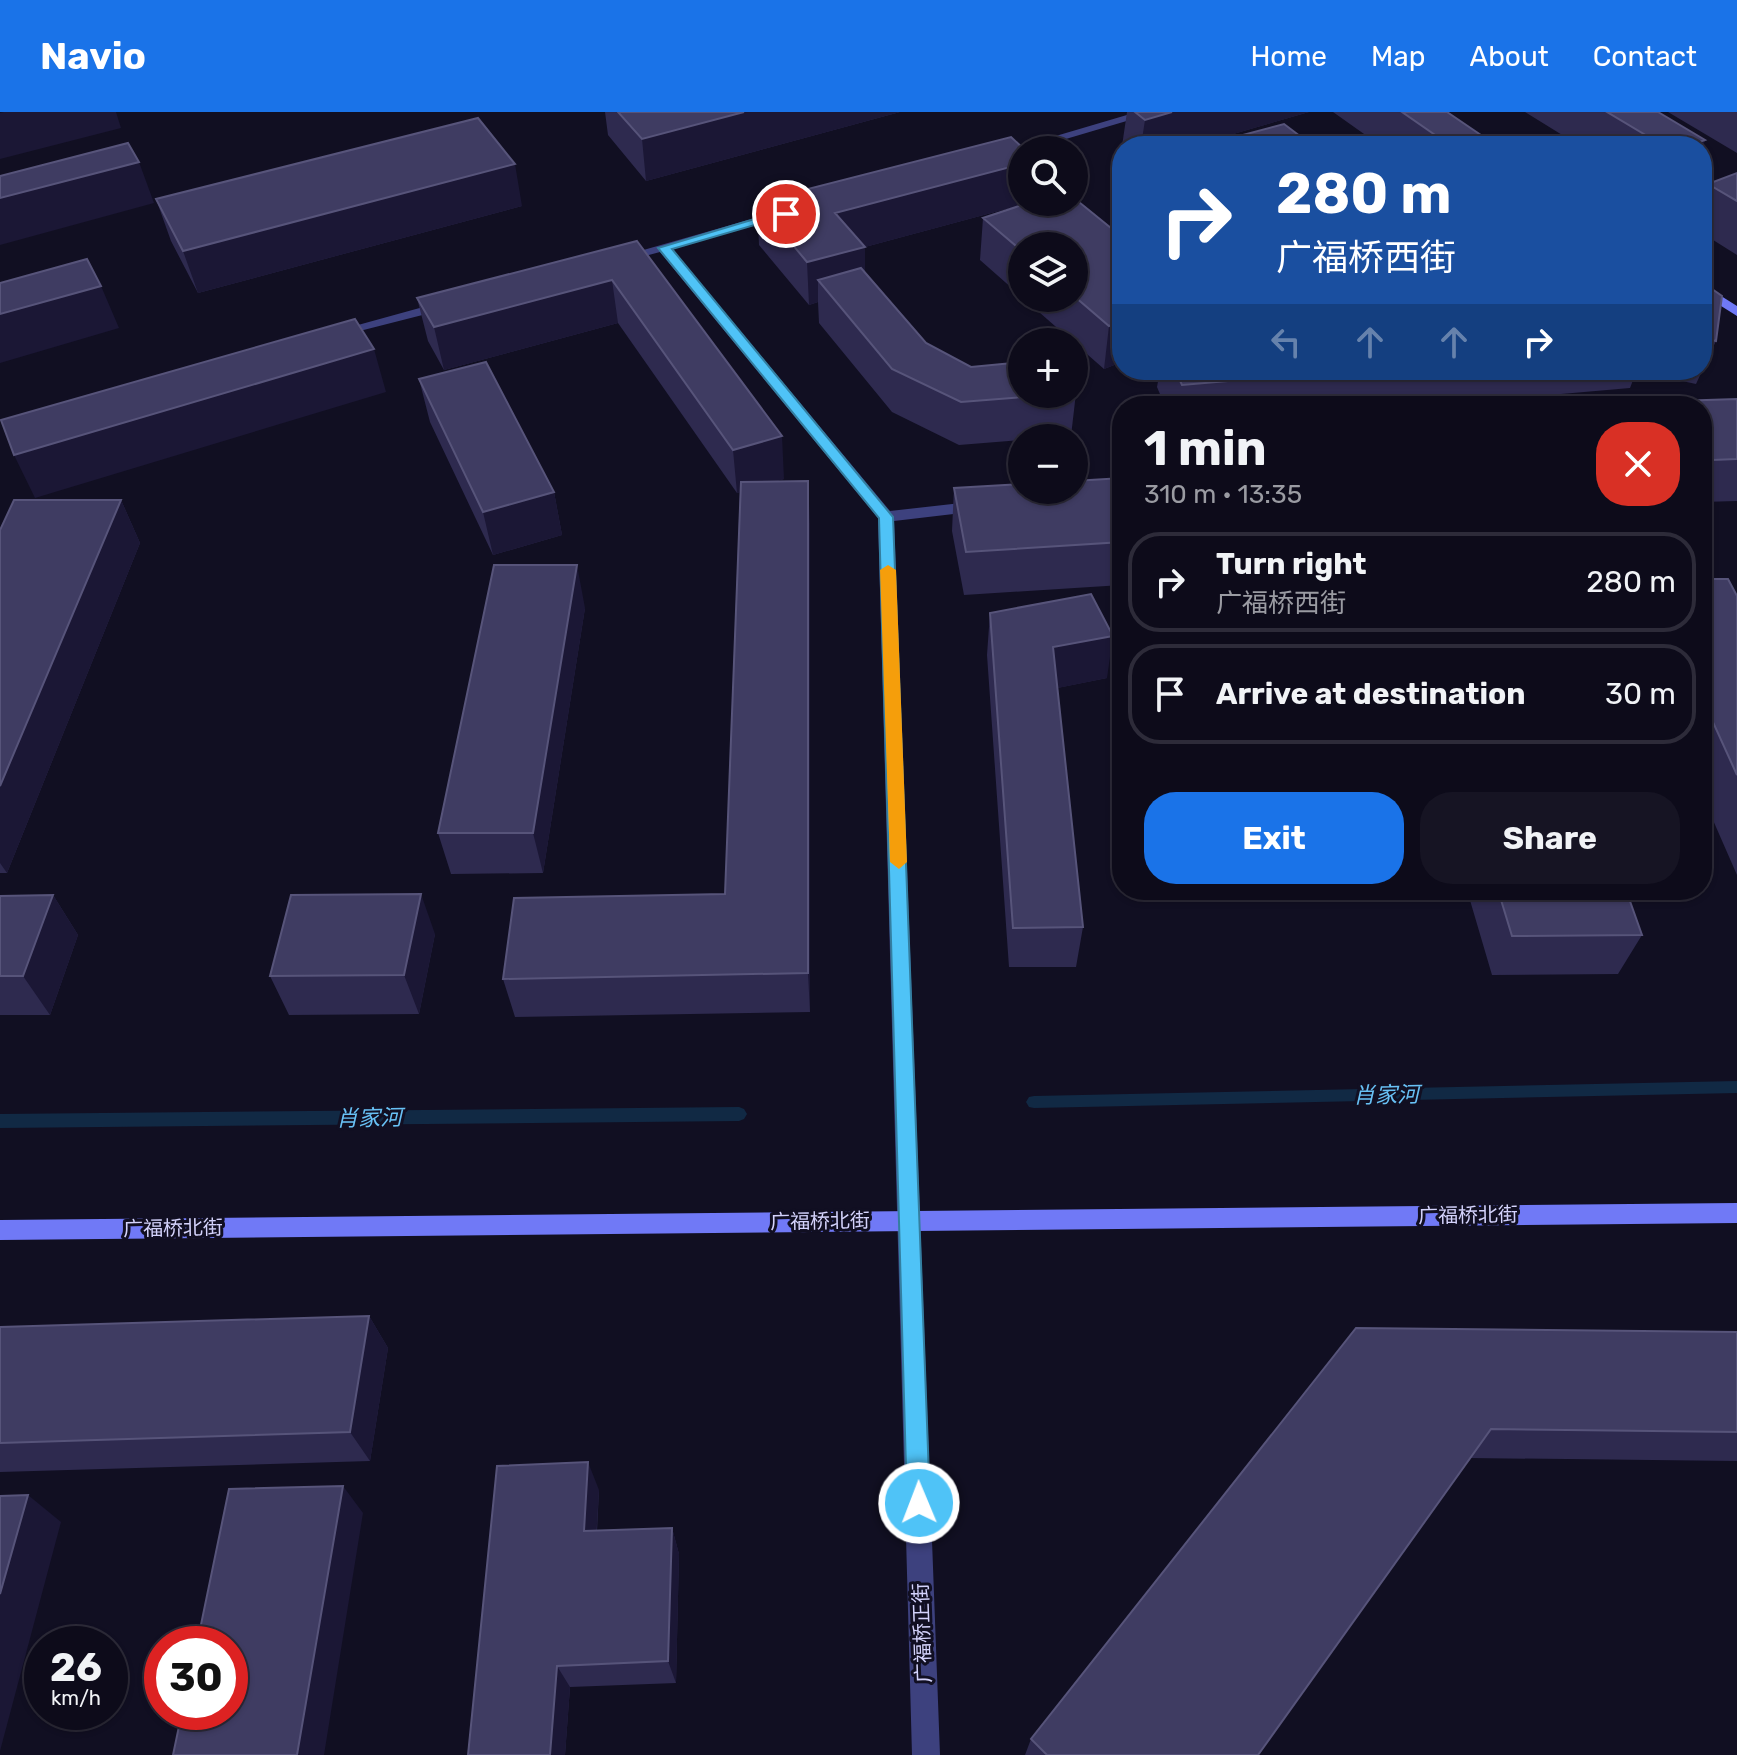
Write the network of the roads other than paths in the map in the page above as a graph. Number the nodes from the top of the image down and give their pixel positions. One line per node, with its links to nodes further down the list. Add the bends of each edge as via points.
1 (1151, 112): 2 (street)
2 (984, 159)
3 (801, 210): 4 (street)
4 (664, 248): 5 (street); 11 (street)
5 (602, 264)
6 (1712, 295): 8 (main road)
7 (463, 300): 9 (street)
8 (1737, 312)
9 (324, 336)
10 (996, 504): 11 (street)
11 (886, 517): 13 (street, 广福桥正街)
12 (1737, 1213): 13 (main road, 广福桥北街)
13 (911, 1220): 14 (main road, 广福桥北街); 15 (street, 广福桥正街)
14 (0, 1230)
15 (926, 1755)

